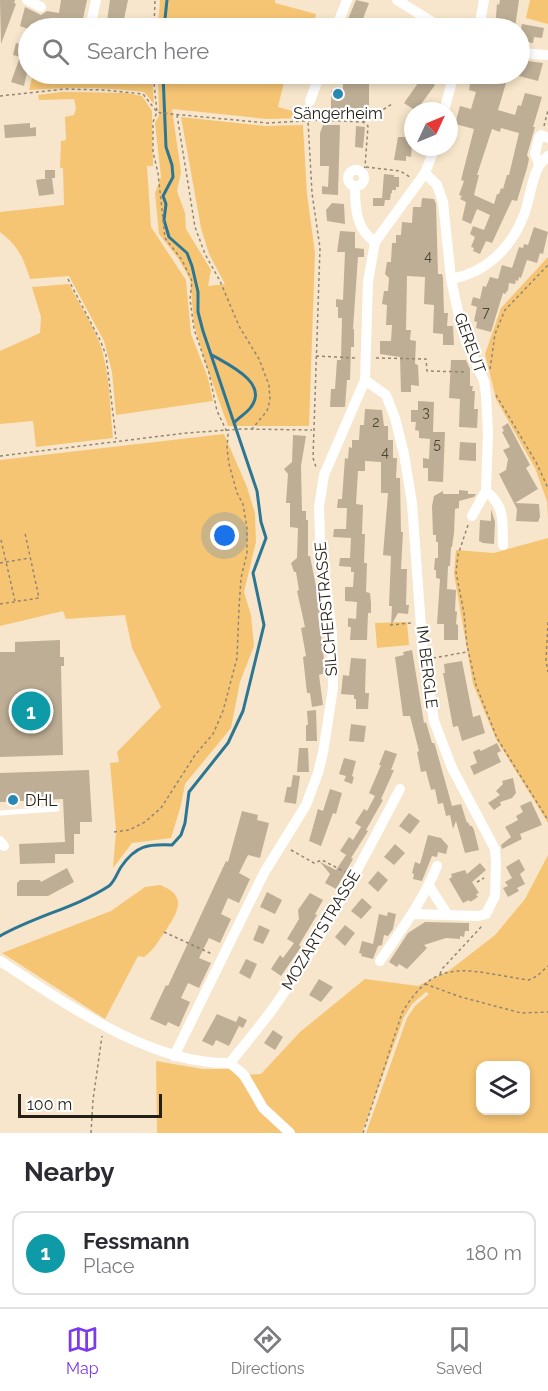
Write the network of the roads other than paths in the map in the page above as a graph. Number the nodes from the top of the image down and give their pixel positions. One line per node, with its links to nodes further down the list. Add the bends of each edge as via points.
1 (27, 0): 6 (street)
2 (95, 0): 7 (street)
3 (346, 0): 8 (street)
4 (397, 0): 9 (street)
5 (484, 0): 10 (street)
6 (41, 7)
7 (92, 18)
8 (340, 18)
9 (426, 18)
10 (481, 18)
11 (530, 54): 12 (street)
12 (546, 55)
13 (316, 84): 15 (street)
14 (451, 84): 16 (street)
15 (310, 101)
16 (446, 102)
17 (544, 136): 20 (street, via 535,154)
18 (432, 156): 22 (street, SILCHERSTRASSE)
19 (548, 156): 20 (street)
20 (539, 164): 24 (street, via 524,215 511,240 479,271)
21 (363, 170): 23 (street, via 354,170 348,181 355,186 359,223 365,235)
22 (425, 173): 23 (street, SILCHERSTRASSE); 24 (street, GEREUT, via 437,185 443,202)
23 (375, 242): 25 (street, SILCHERSTRASSE, via 368,282)
24 (451, 279): 26 (street, GEREUT, via 466,342 482,376 488,434)
25 (365, 380): 35 (street, IM BERGLE, via 386,395 404,454 412,503 424,660 434,722 452,768 495,849 495,896 486,914); 38 (street, SILCHERSTRASSE, via 324,475 319,507 332,633 333,688 318,773 306,805 280,844)
26 (486, 491): 27 (street, GEREUT); 28 (street, via 499,503 502,512)
27 (472, 516)
28 (503, 544)
29 (400, 789): 39 (street, MOZARTSTRASSE, via 332,917 280,1000)
30 (57, 810): 31 (lane)
31 (0, 813)
32 (437, 866): 33 (street)
33 (429, 886): 34 (street); 35 (street)
34 (413, 914): 35 (street); 37 (street)
35 (447, 914)
36 (0, 961): 38 (street, via 69,1005)
37 (380, 961)
38 (174, 1056): 39 (street, via 212,1064)
39 (230, 1063): 40 (street, via 244,1075 263,1108)
40 (290, 1133)

